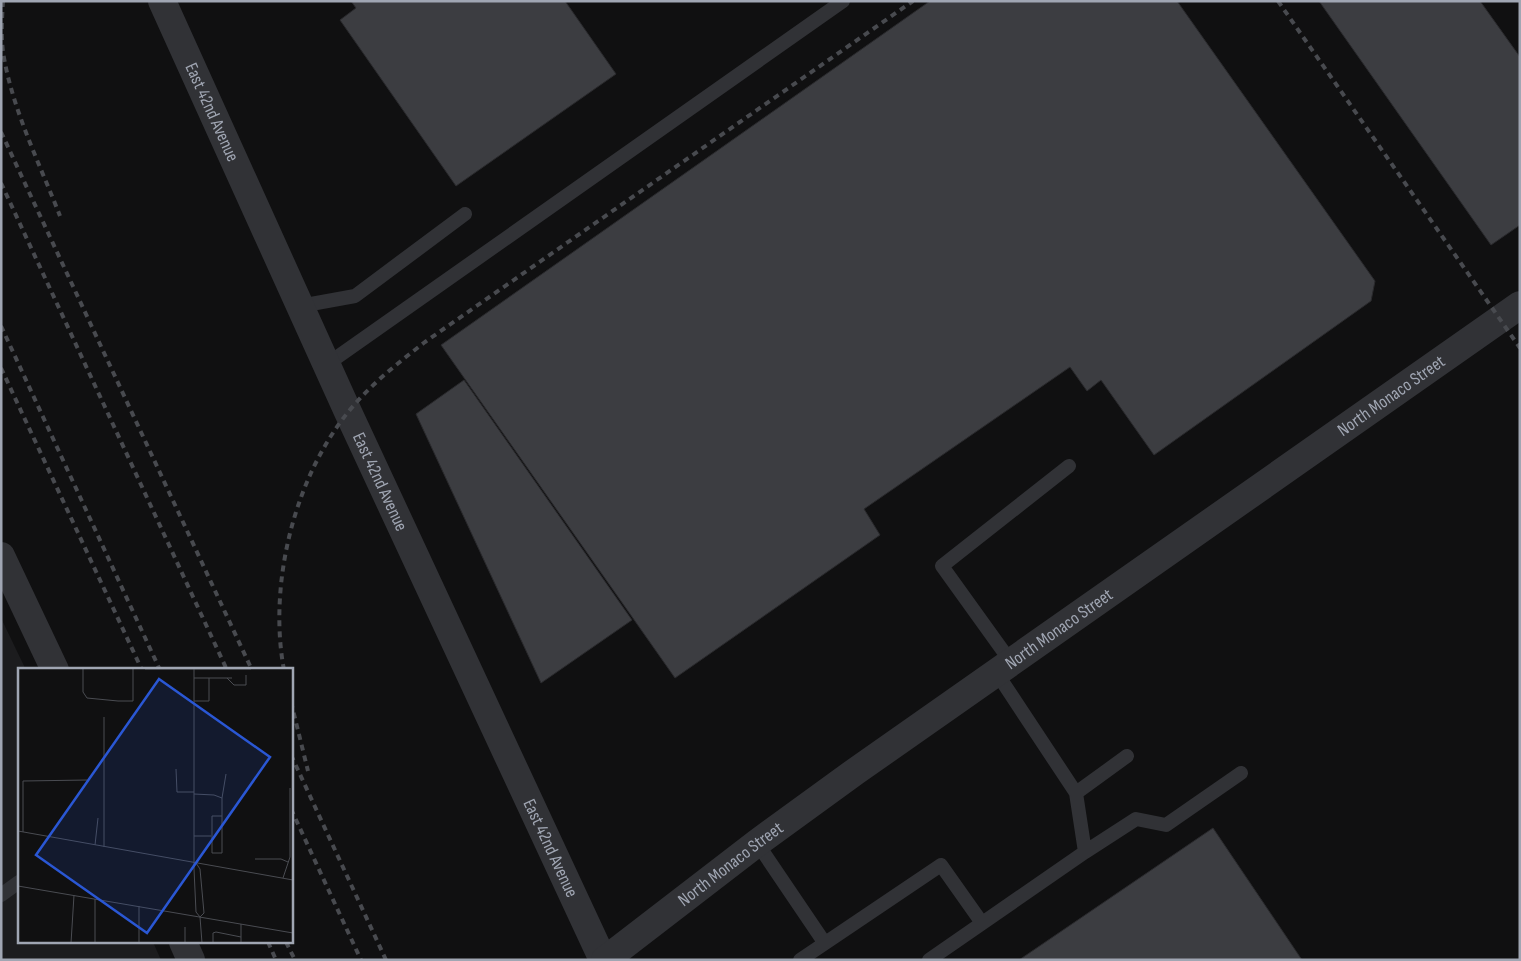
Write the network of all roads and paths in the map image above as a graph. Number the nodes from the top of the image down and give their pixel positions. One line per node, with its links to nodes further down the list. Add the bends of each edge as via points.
1 (162, 1): 5 (street, East 42nd Avenue)
2 (843, 1): 6 (lane)
3 (466, 214): 5 (lane, via 355,296)
4 (1520, 305): 9 (street, North Monaco Street)
5 (300, 306): 6 (street, East 42nd Avenue)
6 (326, 365): 22 (street, East 42nd Avenue)
7 (1069, 466): 9 (lane, via 942,566)
8 (1, 556): 10 (street)
9 (1004, 667): 13 (lane); 14 (street, North Monaco Street)
10 (54, 668)
11 (1126, 756): 13 (lane)
12 (1241, 773): 15 (lane, via 1166,825 1136,819)
13 (1076, 793): 15 (lane)
14 (756, 843): 19 (lane); 22 (street, North Monaco Street)
15 (1084, 852): 18 (lane)
16 (18, 883): 17 (lane)
17 (1, 894)
18 (982, 923): 19 (lane, via 941,865); 24 (lane)
19 (824, 942): 23 (lane)
20 (184, 944): 21 (street)
21 (191, 960)
22 (604, 960)
23 (800, 960)
24 (929, 960)

